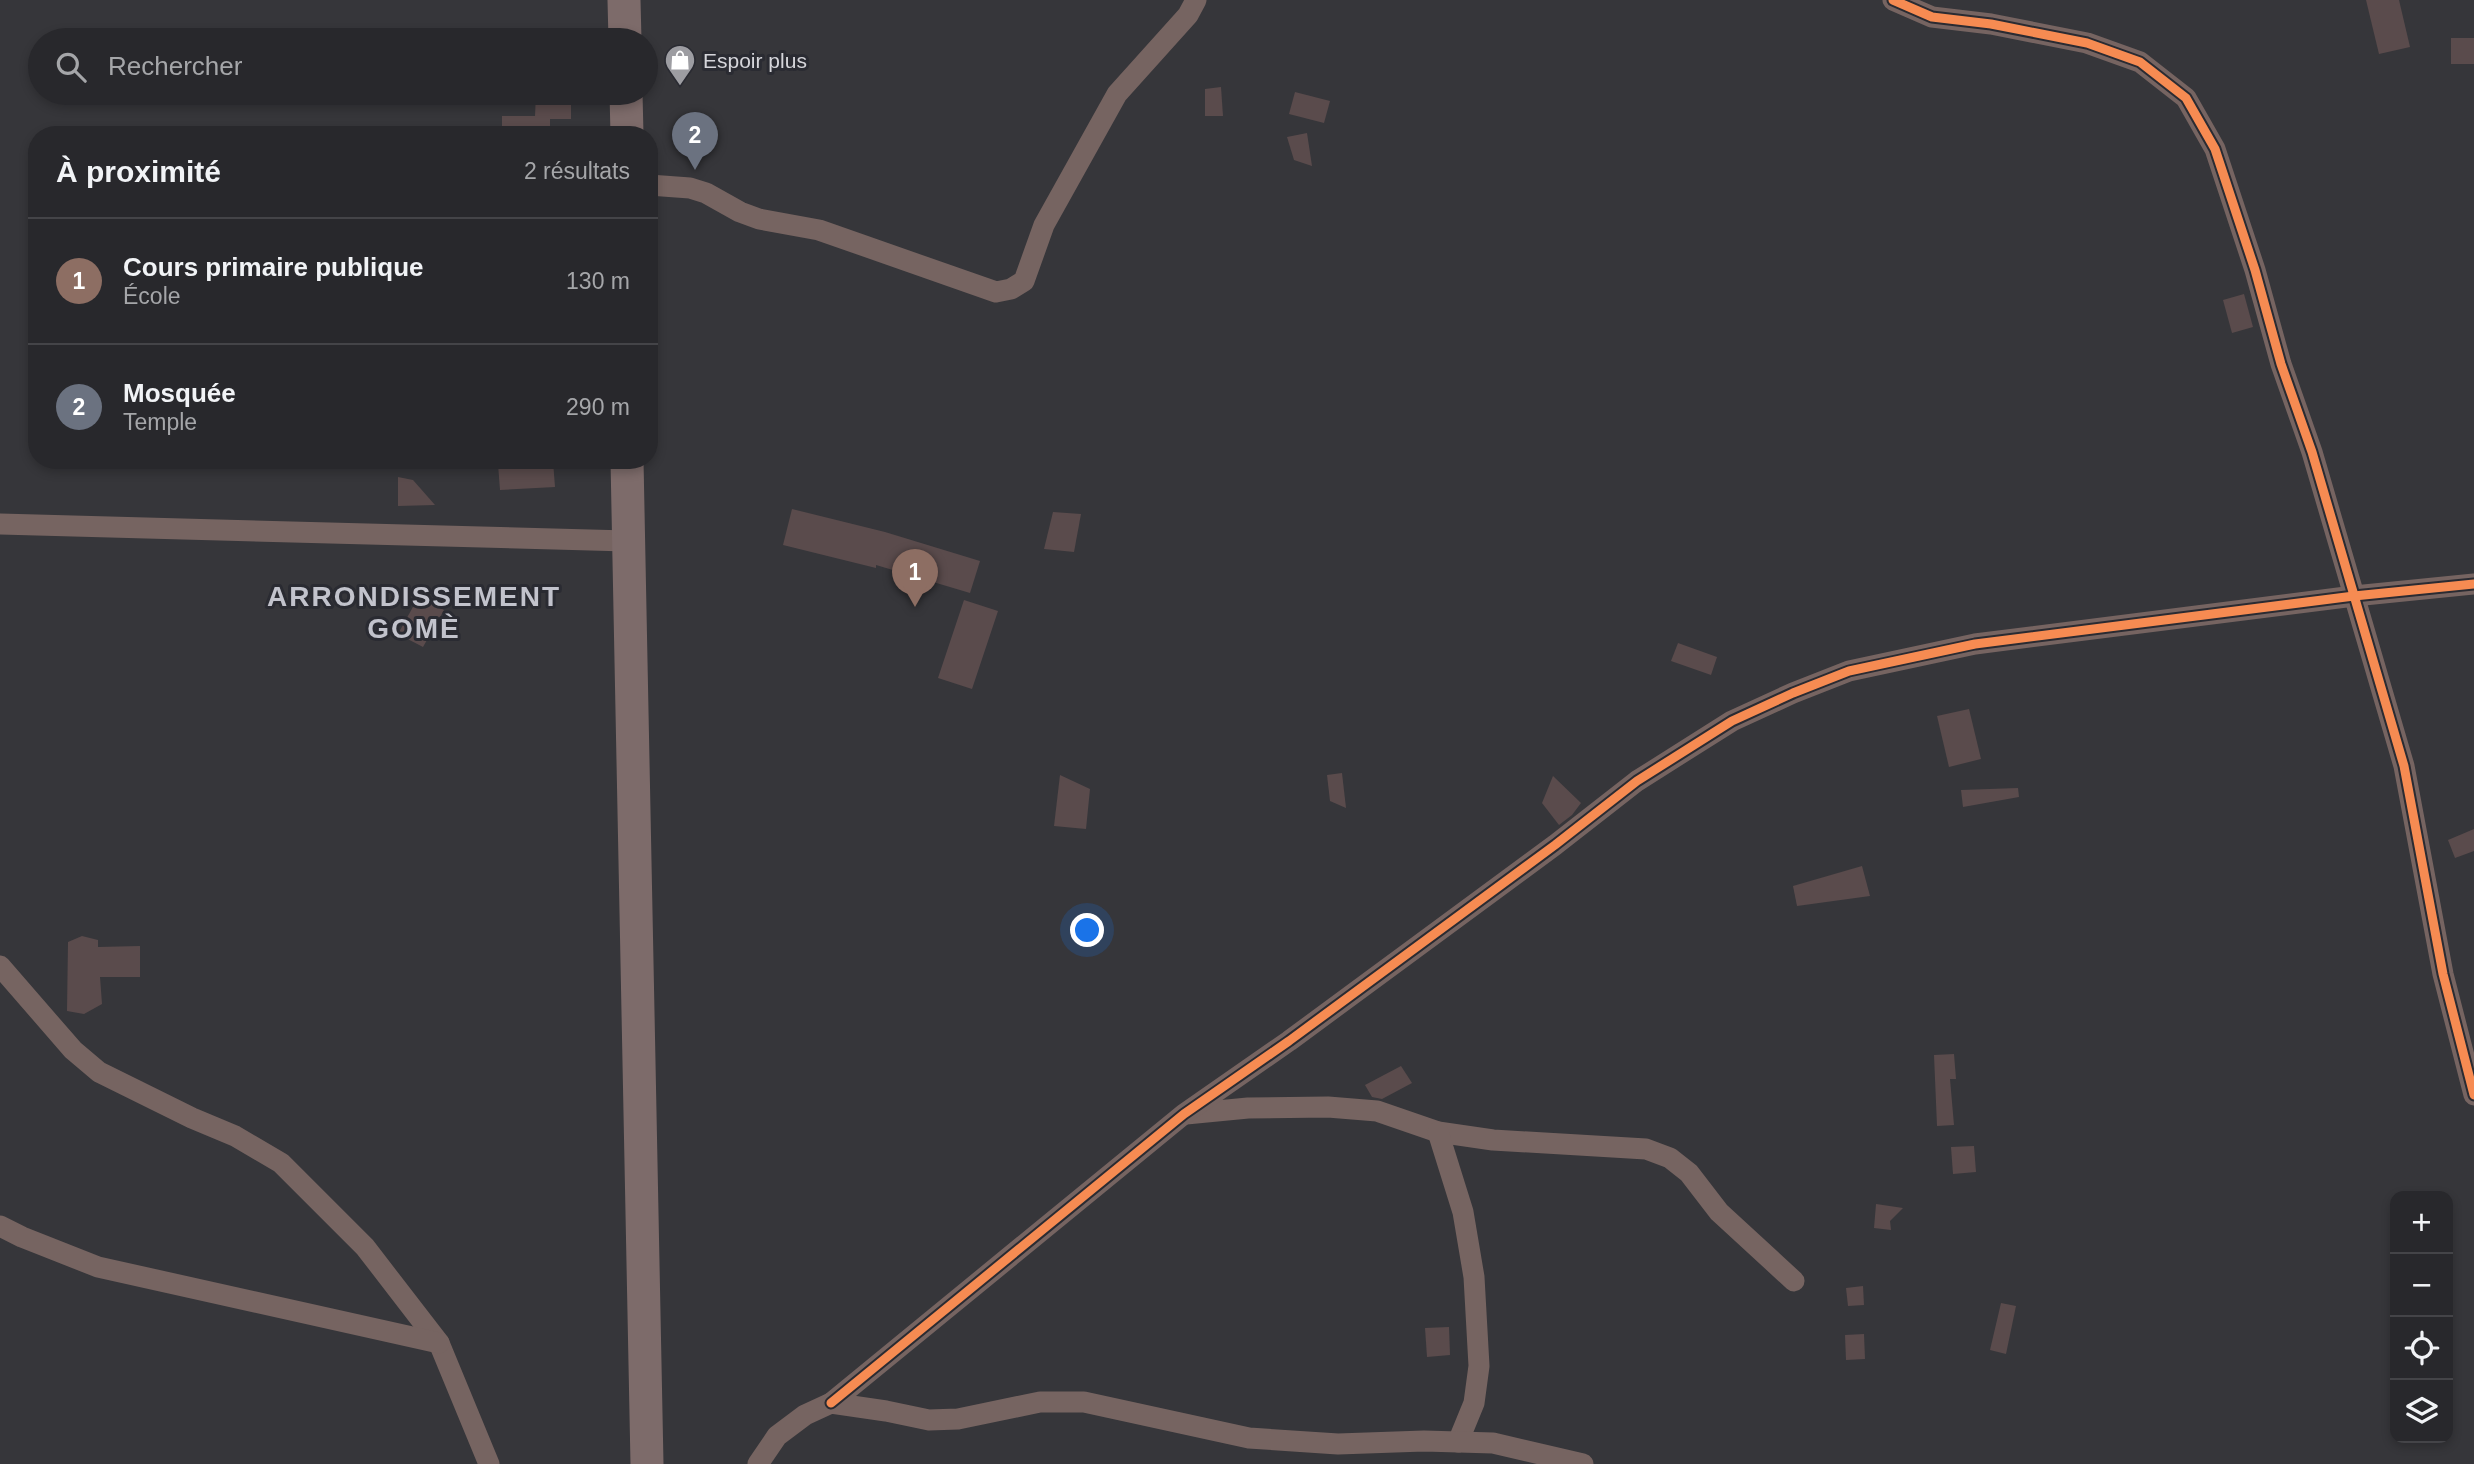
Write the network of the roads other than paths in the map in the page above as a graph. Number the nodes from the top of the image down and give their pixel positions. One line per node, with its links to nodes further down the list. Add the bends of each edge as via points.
1 (624, 0): 4 (highway)
2 (1196, 0): 7 (street, via 1188,15 1116,94 1044,225 1024,281 1011,289 996,292 820,230 759,219 706,193)
3 (1892, 0): 12 (street, via 1932,17 2087,43 2140,62 2186,98 2215,149)
4 (625, 28)
5 (626, 105): 6 (highway)
6 (627, 126)
7 (658, 186)
8 (628, 469): 10 (highway)
9 (0, 524): 10 (street)
10 (627, 541): 23 (highway)
11 (2474, 583): 12 (street)
12 (2354, 596): 14 (street, via 2404,766 2443,974); 15 (street, via 1975,644 1849,671 1793,693 1731,721 1637,781)
13 (0, 966): 19 (street, via 58,1035 99,1072 235,1136 281,1163 365,1247)
14 (2474, 1095)
15 (1184, 1114): 16 (street, via 1328,1107 1377,1111); 20 (street)
16 (1438, 1132): 18 (street, via 1646,1149 1670,1158 1689,1173 1719,1212); 21 (street, via 1463,1212 1474,1277 1479,1366 1474,1403)
17 (0, 1226): 19 (street, via 98,1267)
18 (1794, 1281)
19 (439, 1343): 22 (street)
20 (831, 1403): 21 (street, via 929,1420 958,1419 1040,1402 1084,1402 1249,1438 1338,1444); 24 (street, via 805,1415 778,1436)
21 (1458, 1442): 25 (street, via 1493,1444)
22 (489, 1464)
23 (647, 1464)
24 (758, 1464)
25 (1583, 1464)

